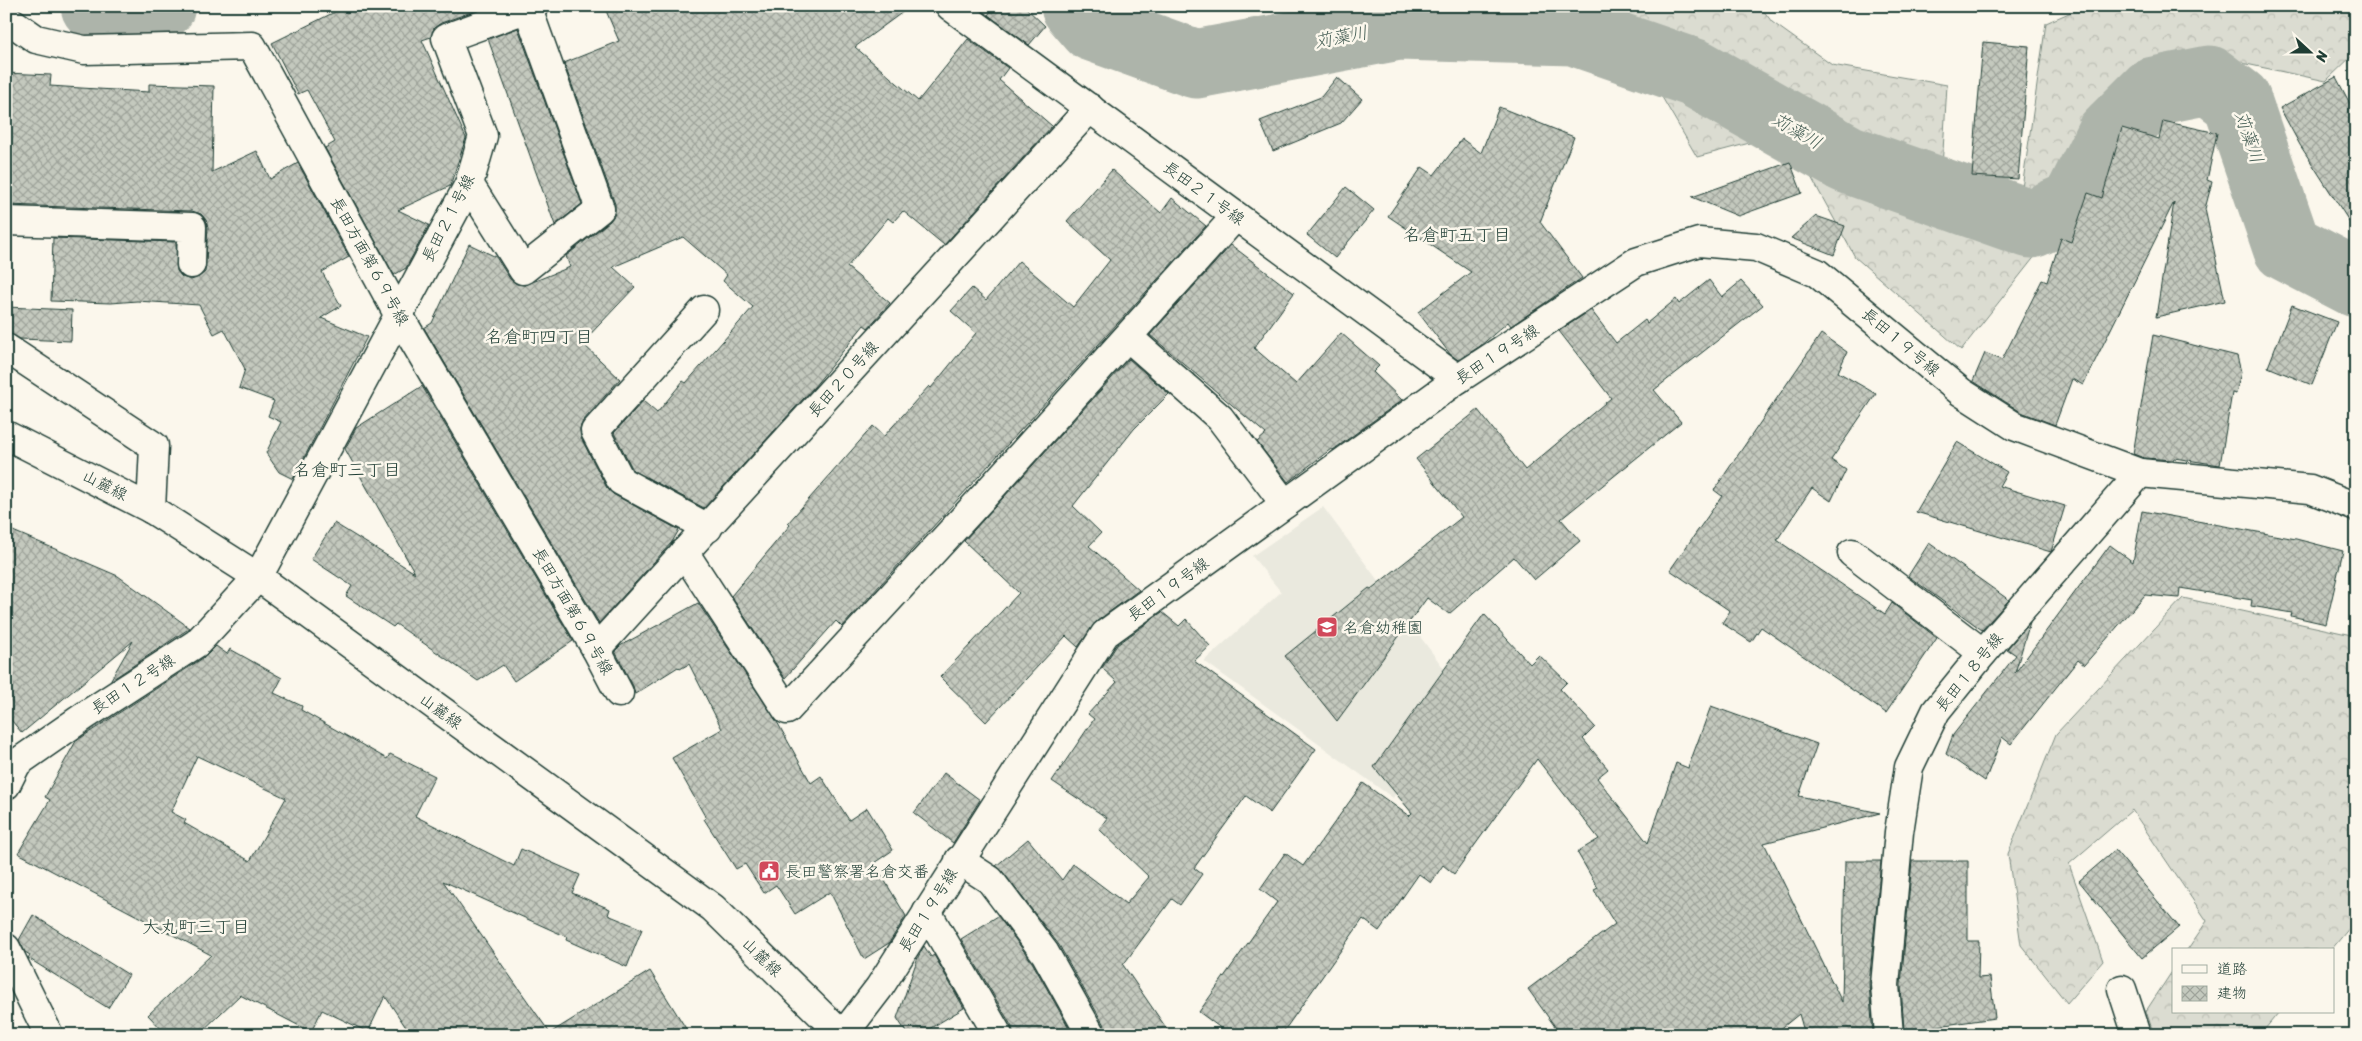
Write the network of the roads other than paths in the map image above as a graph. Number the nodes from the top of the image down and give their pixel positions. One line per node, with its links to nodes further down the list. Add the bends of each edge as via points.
1 (950, 6): 4 (street, 長田２１号線)
2 (531, 8): 5 (street, 長田２１号線, via 446,38 483,136); 5 (street, via 600,209 523,270)
3 (6, 18): 10 (street, 長田方面第６９号線, via 36,39 84,50 252,46)
4 (1090, 108): 6 (street, 長田２１号線); 19 (street, 長田２０号線)
5 (469, 184): 10 (street, 長田２１号線)
6 (1236, 216): 11 (street); 13 (street, 長田２１号線)
7 (6, 221): 8 (street, via 192,227)
8 (191, 264)
9 (704, 310): 19 (street, via 595,431 621,481)
10 (398, 314): 22 (street, 長田２１号線); 23 (street, 長田方面第６９号線)
11 (1128, 337): 16 (street, via 1220,418); 20 (street, via 787,710)
12 (6, 348): 18 (street, via 154,446)
13 (1458, 379): 15 (street, 長田１９号線, via 1636,262 1700,242 1756,247 1817,273 1961,392 2014,426); 16 (street, 長田１９号線)
14 (6, 435): 18 (street, 山麓線)
15 (2140, 473): 17 (street, 長田１９号線, via 2310,489); 24 (street, 長田１８号線)
16 (1285, 504): 27 (street, 長田１９号線, via 1105,634)
17 (2356, 507)
18 (151, 509): 22 (street, 山麓線)
19 (708, 528): 20 (street, 長田２０号線)
20 (684, 552): 23 (street, 長田２０号線)
21 (1852, 553): 24 (street)
22 (258, 577): 26 (street, 長田１２号線, via 197,643 17,763); 32 (street, 山麓線, via 712,908)
23 (596, 649): 25 (street, 長田方面第６９号線)
24 (1983, 653): 35 (street, 長田１８号線, via 1936,711 1908,767 1885,985)
25 (619, 693)
26 (6, 785)
27 (959, 860): 28 (street, 長田１９号線); 34 (street, via 990,880 1045,953)
28 (927, 912): 32 (street, 長田１９号線, via 879,988); 33 (street)
29 (6, 948): 31 (street)
30 (2122, 989): 36 (street)
31 (49, 1035)
32 (843, 1035)
33 (998, 1035)
34 (1091, 1035)
35 (1889, 1035)
36 (2137, 1035)

